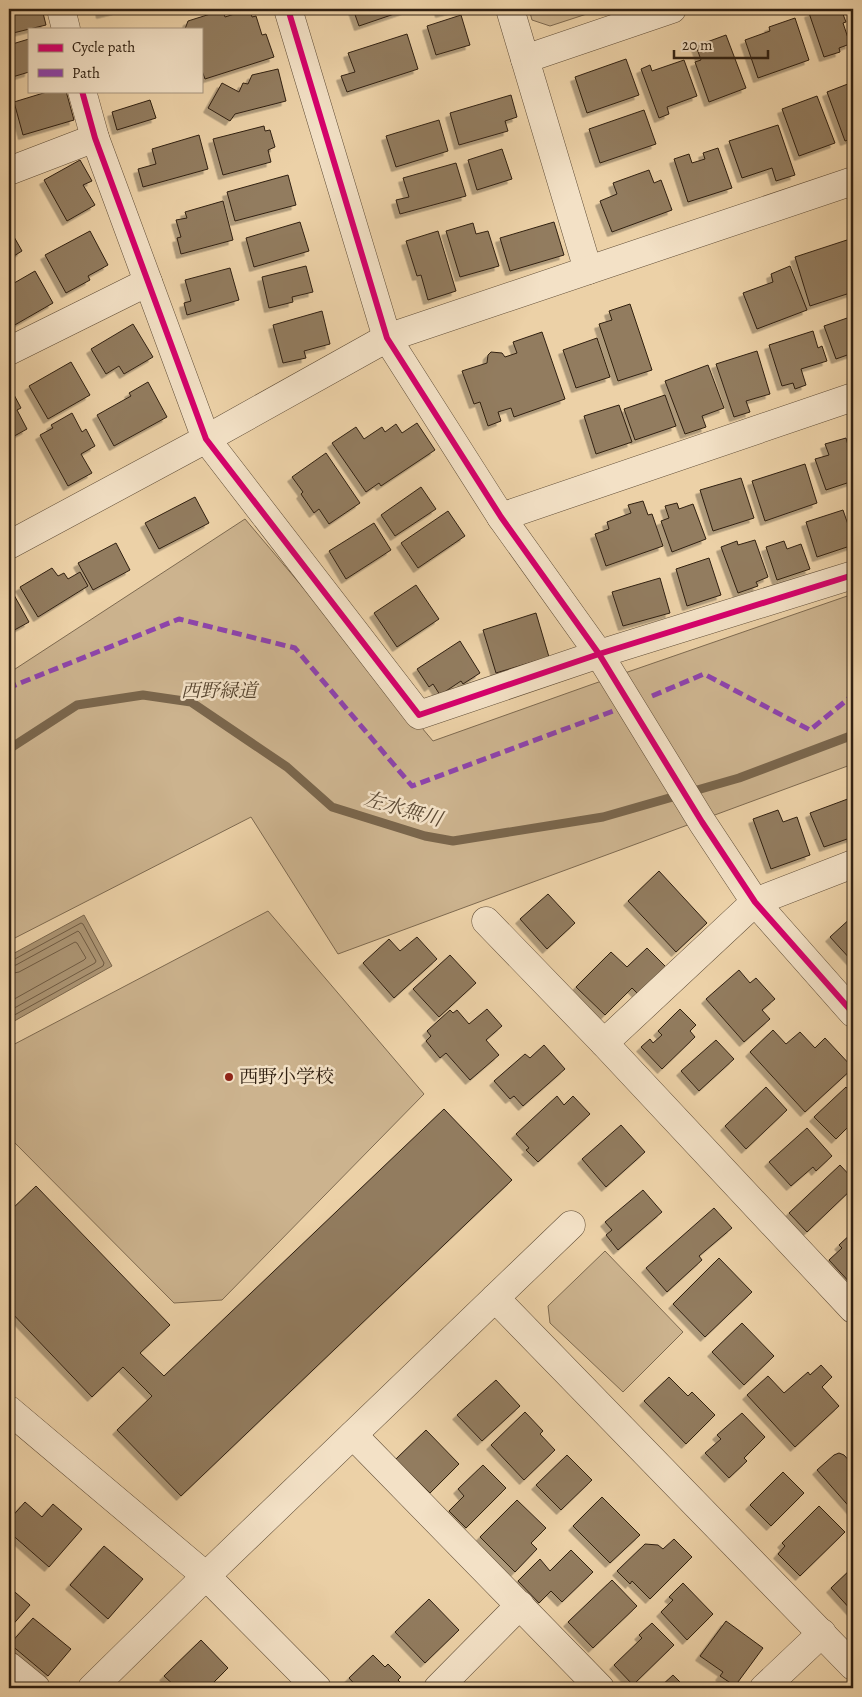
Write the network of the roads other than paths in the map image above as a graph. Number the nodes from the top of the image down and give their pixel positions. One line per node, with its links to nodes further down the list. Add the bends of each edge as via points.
1 (61, 9): 5 (street)
2 (288, 9): 13 (street)
3 (510, 9): 6 (street)
4 (672, 9): 6 (street)
5 (66, 28)
6 (525, 60): 11 (street)
7 (82, 92): 8 (street)
8 (95, 138): 9 (street); 12 (street)
9 (9, 171)
10 (853, 181): 11 (street)
11 (588, 270): 13 (street)
12 (148, 282): 14 (street); 16 (street)
13 (387, 338): 16 (street); 17 (street)
14 (9, 351)
15 (853, 397): 17 (street)
16 (206, 439): 18 (street); 20 (street, via 419,715)
17 (501, 517): 20 (street)
18 (9, 545)
19 (853, 575): 20 (street)
20 (599, 654): 22 (street)
21 (853, 864): 22 (street)
22 (755, 902): 24 (street); 25 (street)
23 (486, 921): 25 (street)
24 (853, 1013)
25 (604, 1043): 28 (street)
26 (571, 1225): 27 (street)
27 (495, 1298): 30 (street); 33 (street)
28 (853, 1309)
29 (9, 1410): 31 (street)
30 (353, 1435): 31 (street); 32 (street)
31 (206, 1576): 37 (street); 38 (street)
32 (520, 1604): 39 (street); 40 (street)
33 (822, 1634): 35 (street); 41 (street)
34 (9, 1666): 36 (street)
35 (853, 1666)
36 (36, 1688)
37 (92, 1688)
38 (317, 1688)
39 (438, 1688)
40 (600, 1688)
41 (764, 1688)

